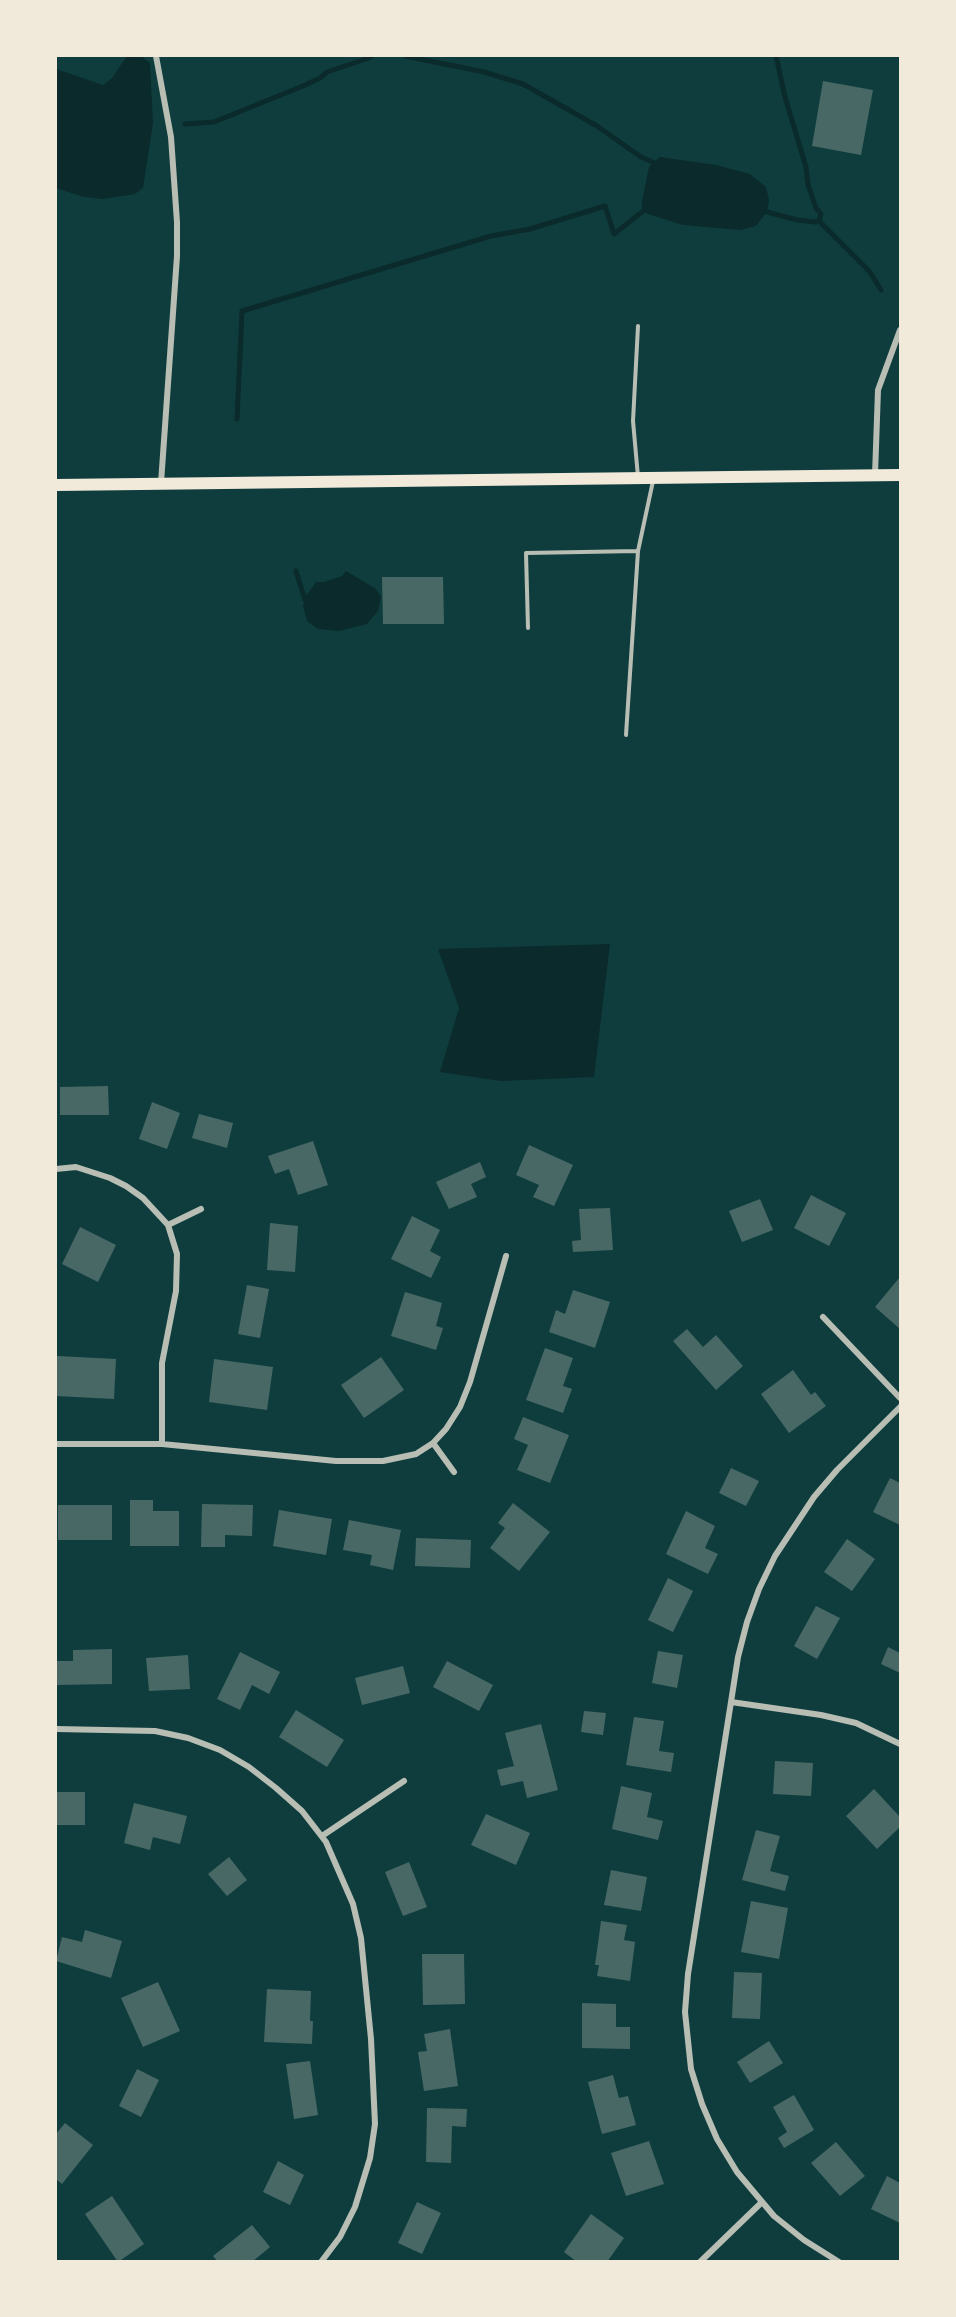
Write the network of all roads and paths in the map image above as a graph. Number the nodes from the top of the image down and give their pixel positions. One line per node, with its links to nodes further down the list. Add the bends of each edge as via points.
1 (156, 56): 8 (street, via 171,136 177,222)
2 (638, 326): 7 (lane, via 633,421)
3 (900, 330): 4 (street, via 878,390)
4 (875, 475): 5 (main road); 6 (main road)
5 (900, 475)
6 (653, 477): 7 (main road); 10 (lane)
7 (638, 478): 8 (main road)
8 (161, 483): 9 (main road)
9 (56, 485)
10 (638, 551): 11 (lane, via 526,553); 12 (lane)
11 (528, 628)
12 (626, 735)
13 (56, 1169): 15 (street, via 76,1167 110,1178 142,1198)
14 (201, 1209): 15 (street)
15 (168, 1225): 22 (street, via 177,1254 176,1291 162,1363)
16 (506, 1256): 20 (street, via 470,1383 460,1407)
17 (823, 1317): 18 (street)
18 (900, 1398)
19 (900, 1407): 24 (street, via 814,1497 775,1556 747,1622)
20 (434, 1443): 22 (street, via 399,1459 336,1461); 23 (street)
21 (56, 1444): 22 (street)
22 (162, 1444)
23 (454, 1472)
24 (730, 1702): 26 (street, via 856,1723); 29 (street, via 685,2012 691,2069 702,2104 722,2147)
25 (56, 1729): 28 (street, via 155,1731 210,1746 249,1767 276,1788)
26 (900, 1744)
27 (404, 1781): 28 (street)
28 (322, 1836): 30 (street, via 354,1904 361,1938 375,2124 370,2158 355,2206)
29 (761, 2203): 31 (street); 32 (street, via 804,2240)
30 (321, 2262)
31 (700, 2262)
32 (839, 2262)

